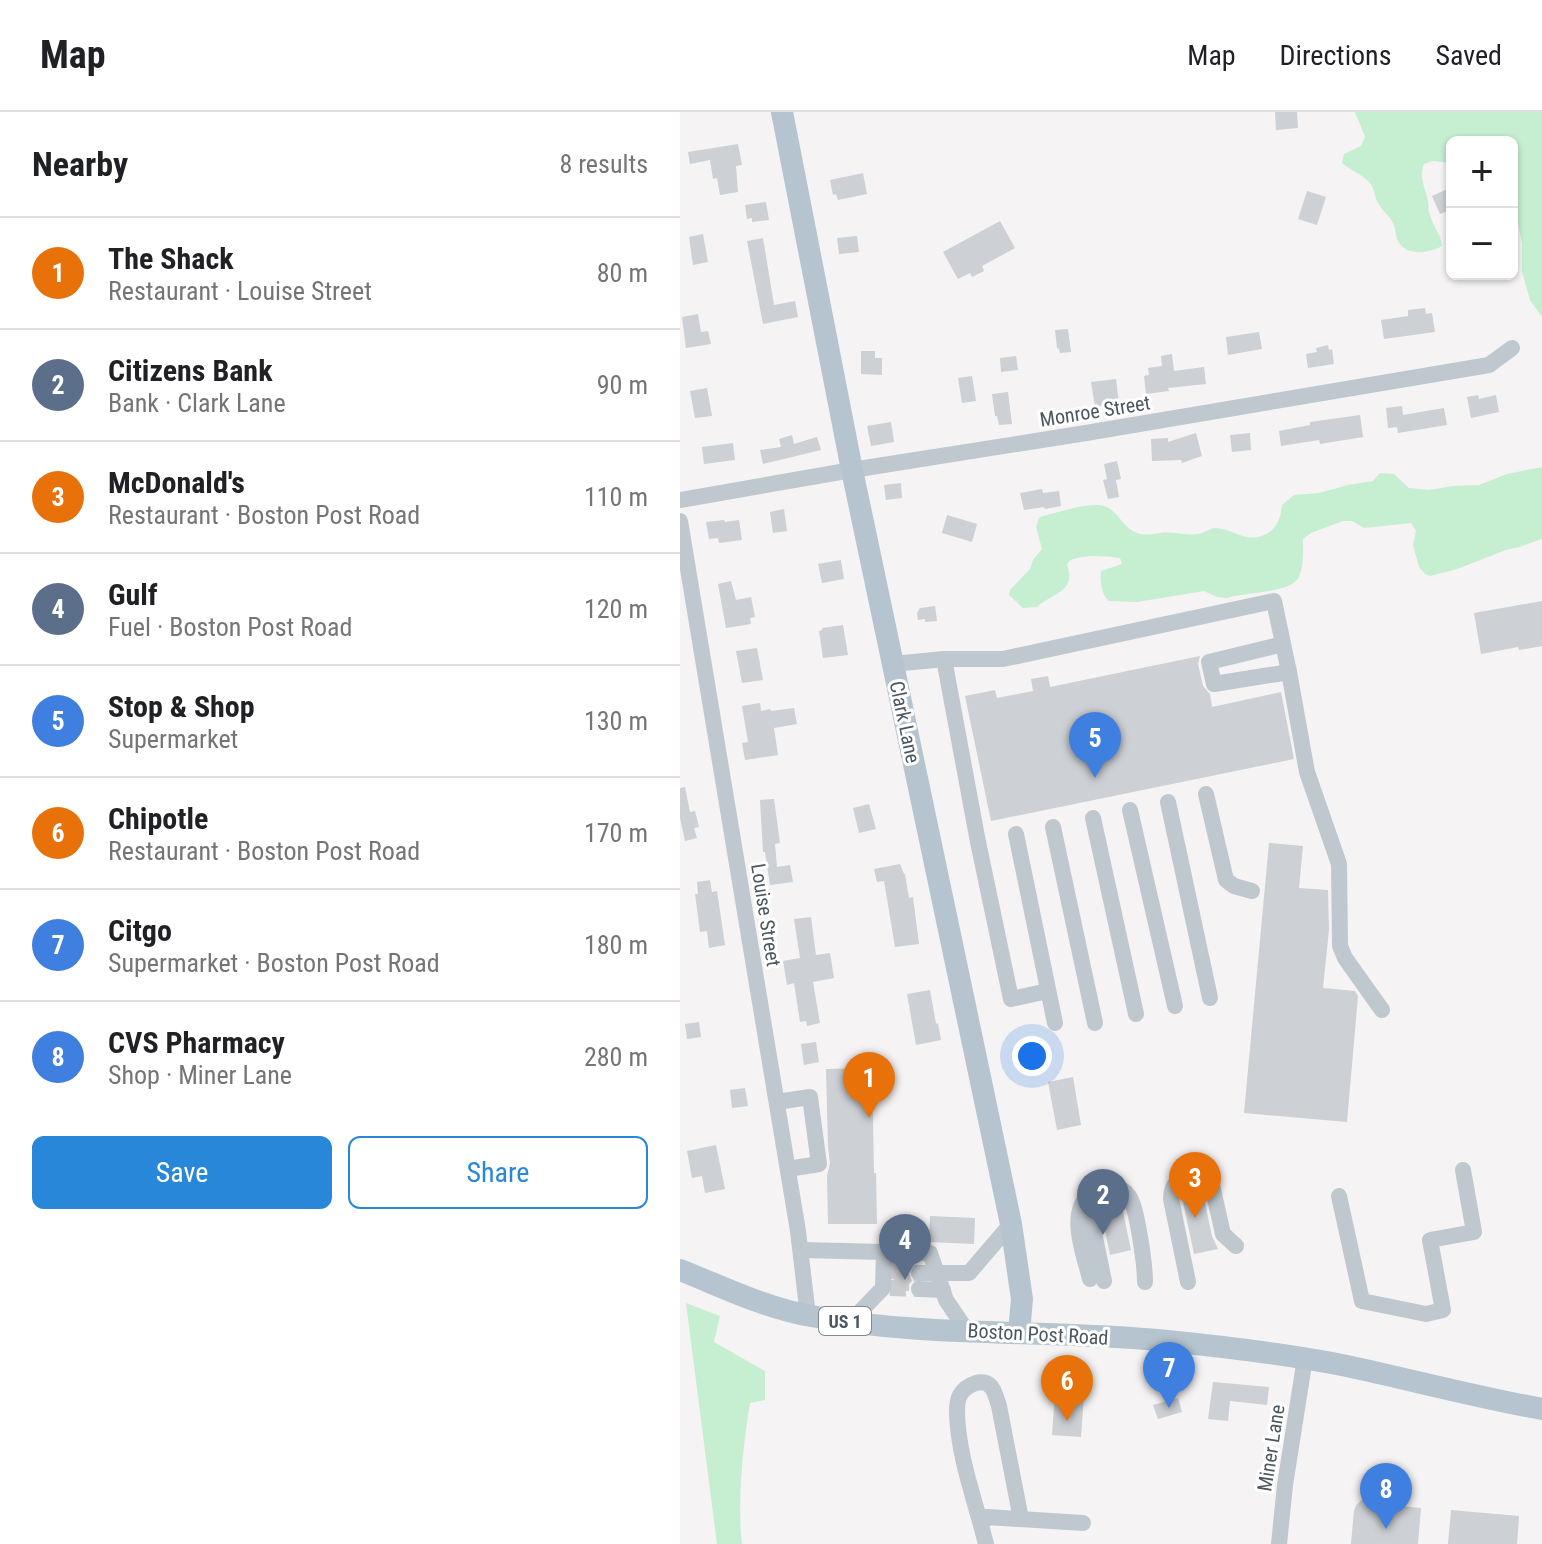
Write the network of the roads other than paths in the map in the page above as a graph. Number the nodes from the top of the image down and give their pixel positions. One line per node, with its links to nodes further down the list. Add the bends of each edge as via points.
1 (782, 112): 3 (main road, Clark Lane)
2 (1512, 348): 3 (street, Monroe Street, via 1489,365)
3 (852, 470): 4 (street, Monroe Street); 8 (main road, Clark Lane)
4 (680, 500)
5 (680, 521): 24 (street, Louise Street)
6 (1283, 644): 7 (street, via 1274,601 1003,659); 9 (street); 9 (street, via 1209,662 1214,684)
7 (944, 659): 8 (street); 17 (street, via 1011,999)
8 (893, 664): 28 (main road, Clark Lane)
9 (1289, 672): 20 (street, via 1307,772 1339,864 1340,946)
10 (1206, 794): 16 (street, via 1226,880)
11 (1168, 802): 18 (street)
12 (1130, 810): 19 (street)
13 (1093, 818): 21 (street)
14 (1053, 827): 23 (street)
15 (1016, 834): 17 (street)
16 (1252, 891)
17 (1048, 991): 22 (street)
18 (1210, 998)
19 (1175, 1006)
20 (1382, 1010)
21 (1136, 1014)
22 (1055, 1023)
23 (1095, 1023)
24 (777, 1102): 25 (street, Louise Street); 25 (street, via 810,1097 819,1164)
25 (788, 1169): 30 (street, Louise Street)
26 (1463, 1170): 27 (street, via 1474,1232 1430,1240 1443,1310 1426,1314 1362,1301)
27 (1339, 1196)
28 (1011, 1224): 33 (street, via 969,1273); 41 (main road, Clark Lane, via 1022,1299)
29 (1236, 1246): 36 (street, via 1223,1234 1209,1178 1197,1175 1177,1181 1171,1199)
30 (801, 1250): 31 (street); 38 (street, Louise Street)
31 (884, 1252): 33 (street, via 930,1253); 39 (street, via 887,1279)
32 (680, 1270): 38 (main road, Boston Post Road / US 1)
33 (937, 1273): 37 (street); 37 (street, via 919,1281)
34 (1097, 1280): 35 (street, via 1089,1203 1110,1189 1123,1191 1132,1200)
35 (1145, 1282)
36 (1188, 1282)
37 (943, 1290): 40 (street)
38 (808, 1316): 39 (main road, Boston Post Road / US 1)
39 (850, 1322): 40 (main road, Boston Post Road / US 1)
40 (967, 1331): 41 (main road, Boston Post Road / US 1)
41 (1019, 1333): 42 (main road, Boston Post Road / US 1, via 1163,1341)
42 (1305, 1358): 43 (main road, Boston Post Road / US 1); 48 (street, Miner Lane)
43 (1542, 1409)
44 (1021, 1519): 45 (street); 45 (street, via 999,1406 989,1384 978,1382 966,1387 957,1411 962,1455); 46 (street)
45 (984, 1521): 47 (street)
46 (1083, 1523)
47 (986, 1544)
48 (1279, 1544)

